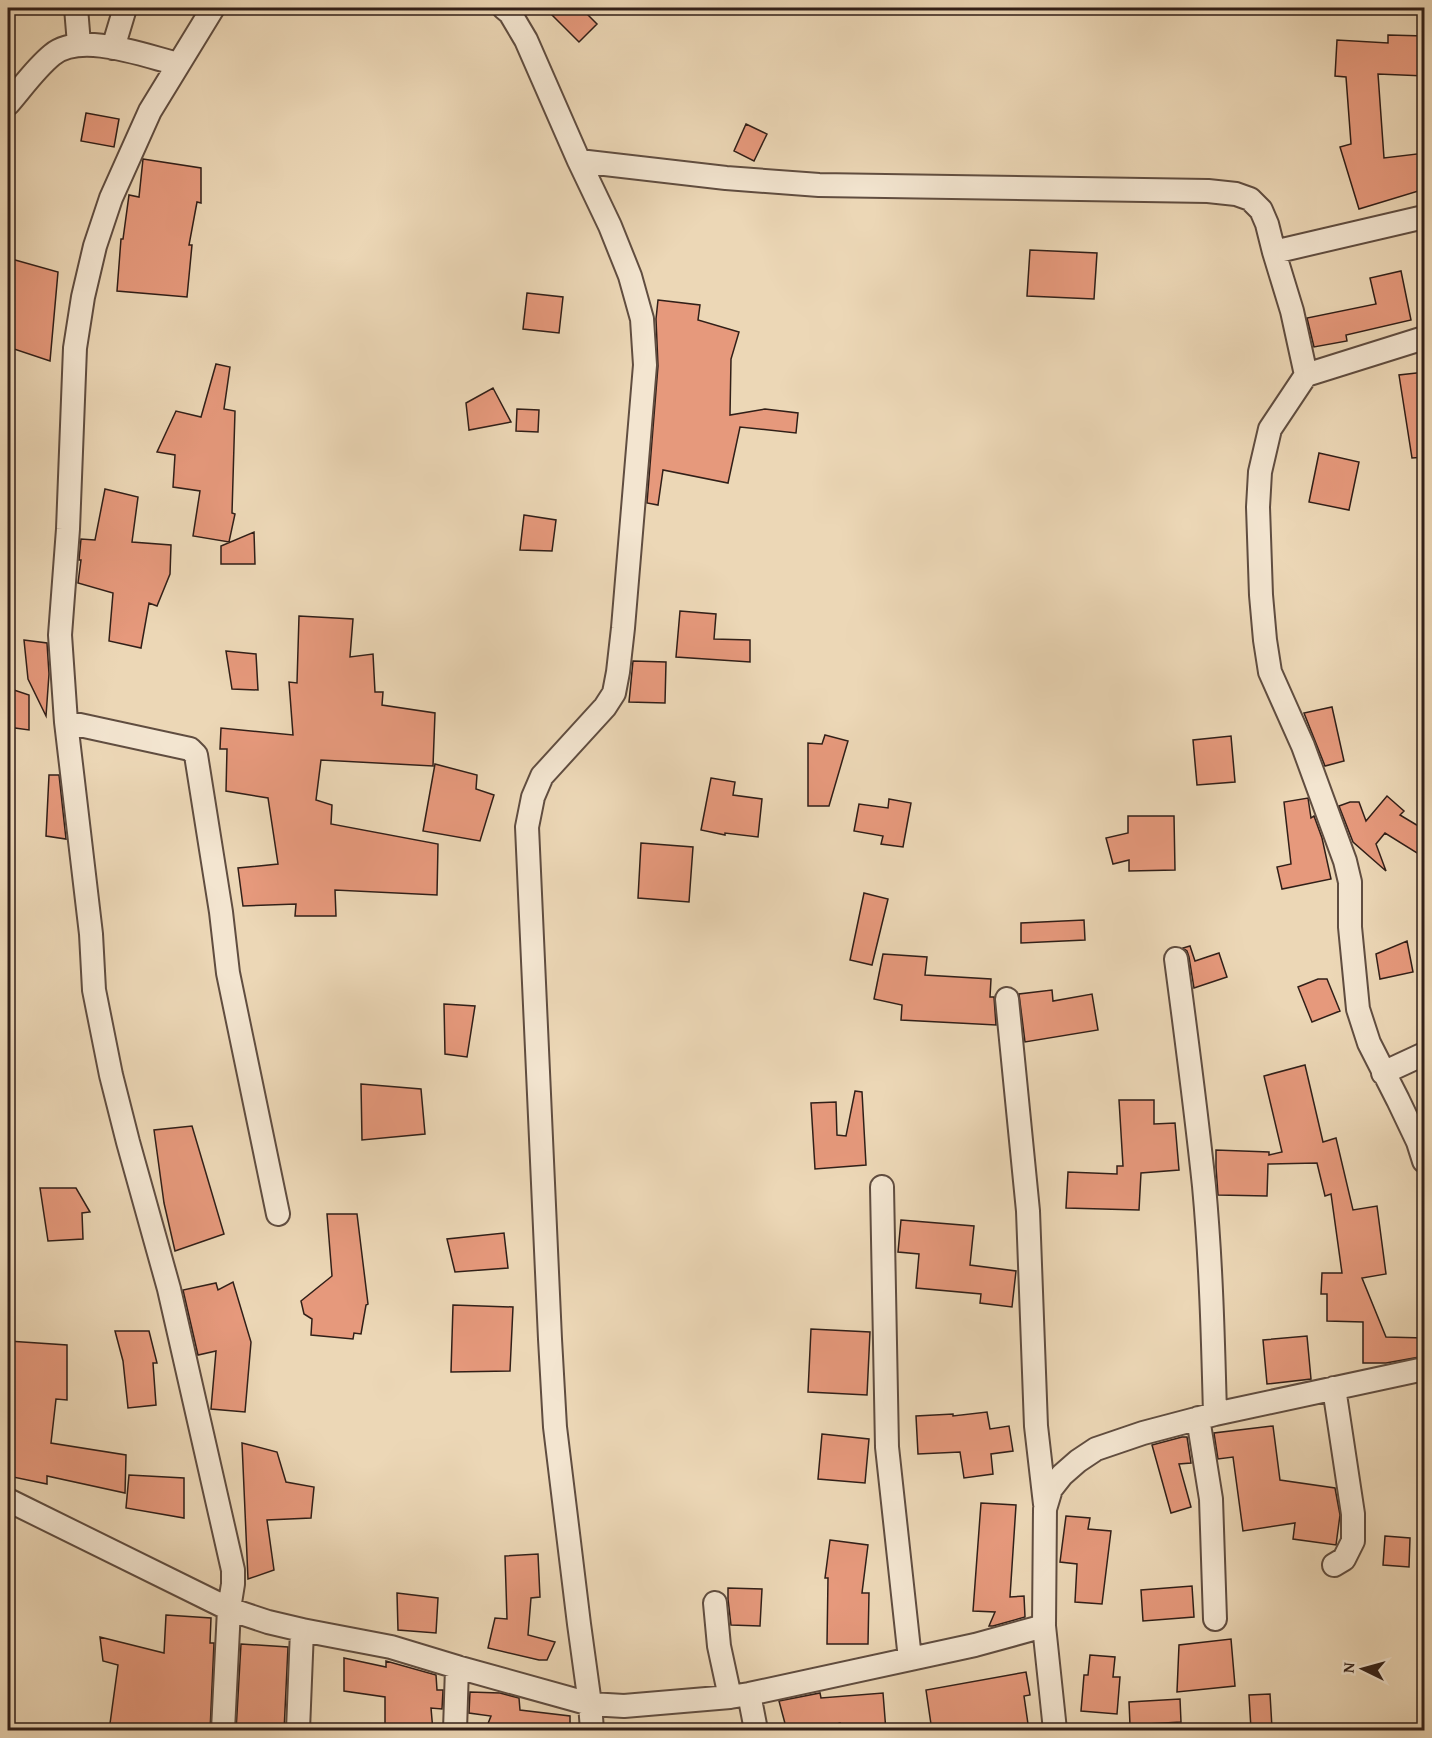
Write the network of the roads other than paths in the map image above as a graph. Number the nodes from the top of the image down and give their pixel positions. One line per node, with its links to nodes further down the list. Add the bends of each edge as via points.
1 (76, 8): 5 (street)
2 (125, 8): 6 (street)
3 (213, 8): 7 (street)
4 (504, 8): 9 (street, via 526,40)
5 (79, 44): 6 (street); 8 (street, via 52,55)
6 (112, 48): 7 (street)
7 (178, 64): 14 (street, via 150,111 111,198 83,297 75,348 60,635)
8 (8, 104)
9 (579, 161): 11 (street, via 819,185 1236,194 1250,199 1261,210); 36 (street, via 630,276 642,319 645,365 614,693 542,776 527,827 555,1427)
10 (1425, 217): 11 (street)
11 (1274, 252): 13 (street)
12 (1425, 338): 13 (street)
13 (1306, 375): 18 (street, via 1270,429 1260,472 1265,640 1270,672 1303,747 1345,861 1350,882 1358,1009)
14 (66, 722): 21 (street, via 190,749 196,755 228,973); 29 (street, via 94,990 111,1075 169,1289 230,1555 233,1584)
15 (1176, 959): 24 (street, via 1204,1187 1212,1320)
16 (1007, 999): 26 (street, via 1028,1211 1036,1426)
17 (1425, 1054): 18 (street)
18 (1383, 1073): 19 (street)
19 (1422, 1148)
20 (882, 1187): 33 (street, via 886,1438)
21 (278, 1214)
22 (1425, 1369): 23 (street)
23 (1334, 1388): 24 (street); 27 (street, via 1353,1515 1353,1541 1344,1559)
24 (1207, 1416): 26 (street, via 1096,1449 1062,1475 1051,1489); 30 (street)
25 (8, 1500): 29 (street)
26 (1046, 1509): 31 (street)
27 (1334, 1565)
28 (715, 1603): 35 (street, via 719,1646)
29 (229, 1609): 32 (street); 37 (street)
30 (1215, 1619)
31 (1044, 1626): 33 (street); 42 (street)
32 (302, 1630): 34 (street, via 392,1647); 38 (street)
33 (910, 1659): 35 (street)
34 (456, 1667): 36 (street); 39 (street)
35 (740, 1696): 36 (street, via 647,1705); 41 (street)
36 (590, 1704): 40 (street)
37 (223, 1731)
38 (298, 1731)
39 (455, 1731)
40 (592, 1731)
41 (756, 1731)
42 (1055, 1731)

